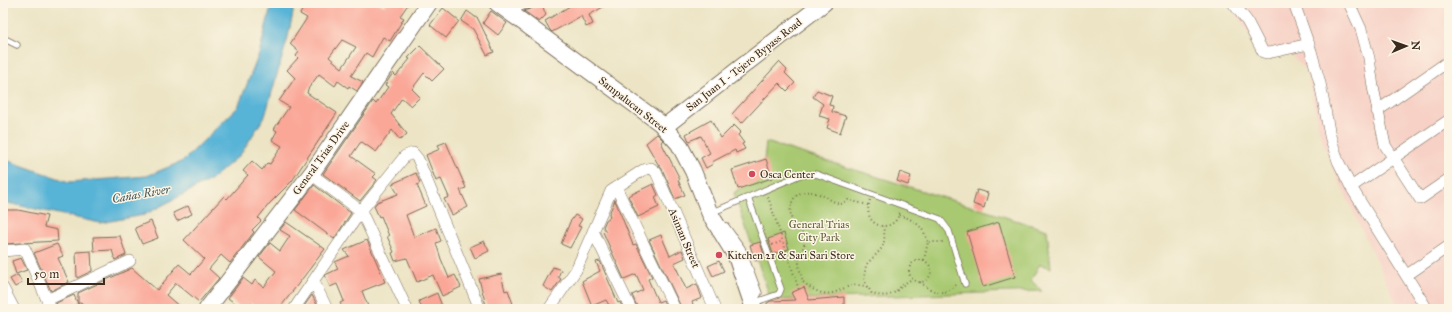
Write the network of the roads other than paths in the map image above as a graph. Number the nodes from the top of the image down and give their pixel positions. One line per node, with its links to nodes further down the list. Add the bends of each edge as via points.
1 (429, 3): 16 (street, General Trias Drive)
2 (534, 3): 7 (lane)
3 (824, 3): 14 (street, San Juan I - Tejero Bypass Road)
4 (1233, 3): 9 (street, via 1263,52)
5 (1294, 3): 9 (street)
6 (1349, 3): 12 (street, via 1370,58)
7 (503, 7): 14 (street, Sampalucan Street)
8 (3, 38): 10 (lane)
9 (1309, 44): 19 (street, via 1320,83 1330,136 1338,161)
10 (17, 45)
11 (1449, 61): 12 (street)
12 (1378, 111): 15 (street, via 1385,146)
13 (1449, 120): 15 (street)
14 (664, 127): 22 (street, Sampalucan Street, via 679,144)
15 (1394, 157): 17 (street, via 1420,198); 19 (street)
16 (311, 174): 21 (street); 36 (street, General Trias Drive)
17 (1449, 180)
18 (616, 187): 24 (street, via 609,195); 42 (street); 43 (street, Asiman Street, via 643,170 651,168 656,172)
19 (1351, 187): 28 (street)
20 (748, 197): 22 (lane); 29 (lane, via 800,175 816,174 902,204 940,219 949,230); 33 (lane, via 781,289 779,294)
21 (361, 211): 30 (street); 39 (street); 40 (street, via 405,156 413,153 416,155)
22 (715, 214): 33 (street, Sampalucan Street, via 736,256)
23 (724, 223): 33 (lane, via 742,248 759,293)
24 (593, 232): 34 (street, via 576,270); 41 (street)
25 (1449, 246): 28 (street)
26 (3, 251): 32 (street, via 24,249)
27 (130, 261): 32 (street)
28 (1407, 275): 44 (street)
29 (964, 281)
30 (314, 282): 37 (street); 38 (street)
31 (3, 288): 35 (street)
32 (49, 304)
33 (754, 306)
34 (553, 308)
35 (14, 309)
36 (206, 309)
37 (294, 309)
38 (327, 309)
39 (407, 309)
40 (480, 309)
41 (631, 309)
42 (675, 309)
43 (715, 309)
44 (1427, 309)

